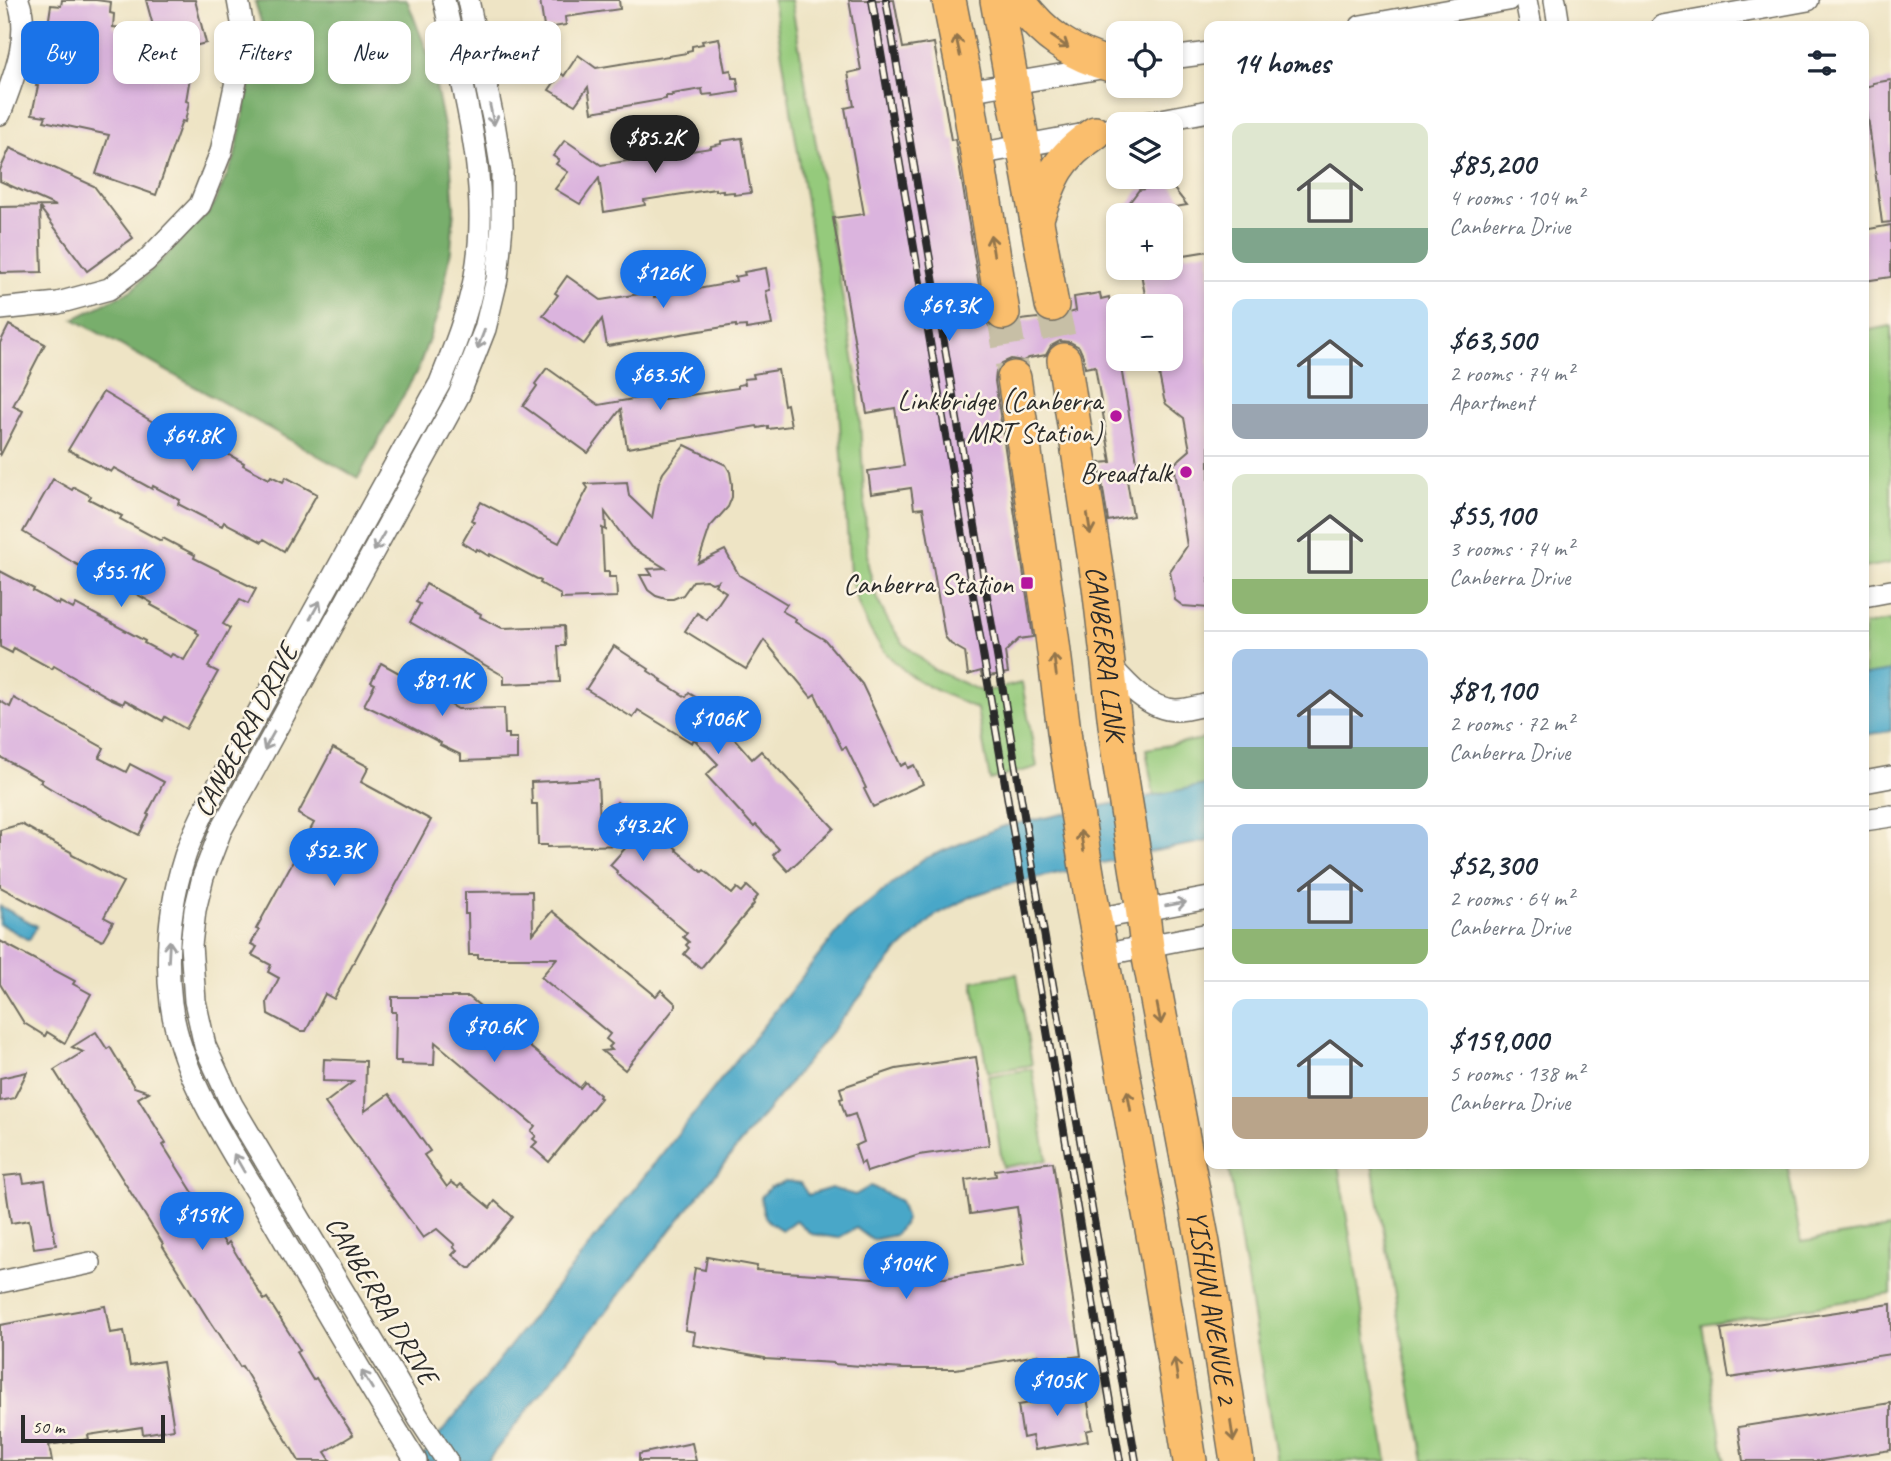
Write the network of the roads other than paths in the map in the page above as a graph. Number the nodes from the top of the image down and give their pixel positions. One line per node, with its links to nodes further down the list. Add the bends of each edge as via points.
1 (18, 0): 25 (street, via 24,37)
2 (237, 0): 33 (street, via 244,39 221,152 200,205 146,261 109,289 58,303)
3 (444, 0): 53 (street, CANBERRA DRIVE, one-way to 3, via 206,1105 184,1055 171,1005 168,956 172,904 185,855 206,807 440,383 462,326 479,238 478,172)
4 (468, 0): 54 (street, CANBERRA DRIVE, one-way to 54, via 502,172 497,279 485,329 459,395 221,830 203,877 191,945 195,1001 205,1046 232,1105)
5 (949, 0): 23 (main road, one-way to 5)
6 (997, 0): 22 (main road)
7 (1018, 0): 20 (main road, one-way to 20, via 1035,22 1068,49)
8 (1441, 0): 13 (street)
9 (1508, 0): 13 (street)
10 (1526, 0): 15 (street)
11 (1555, 0): 16 (street)
12 (1808, 0): 17 (street)
13 (1424, 15): 14 (street)
14 (1390, 21)
15 (1530, 21)
16 (1558, 21)
17 (1690, 21)
18 (1204, 54): 19 (street)
19 (1183, 56)
20 (1106, 63)
21 (1106, 68): 22 (street)
22 (1012, 83): 23 (street); 29 (main road)
23 (967, 91): 30 (main road)
24 (1204, 112): 26 (street)
25 (0, 114)
26 (1183, 116)
27 (1106, 131): 29 (street)
28 (1106, 131): 31 (main road, via 1080,143 1064,158)
29 (1023, 146): 30 (street); 31 (main road)
30 (978, 154): 34 (main road, one-way to 30)
31 (1037, 218): 32 (main road)
32 (1052, 305)
33 (0, 309)
34 (1003, 313)
35 (1064, 360): 39 (main road, CANBERRA LINK, one-way to 39)
36 (1014, 378): 47 (main road, CANBERRA LINK, one-way to 36)
37 (1891, 591): 38 (street)
38 (1869, 595)
39 (1108, 663): 40 (street, via 1160,707 1175,710); 46 (main road, CANBERRA LINK)
40 (1204, 705)
41 (1891, 777): 42 (street)
42 (1869, 781)
43 (1891, 816): 44 (street)
44 (1869, 819)
45 (1204, 898): 46 (street, one-way to 45)
46 (1142, 904): 47 (street); 49 (main road, CANBERRA LINK)
47 (1094, 914): 50 (main road, CANBERRA LINK)
48 (1204, 935): 49 (street)
49 (1147, 947): 50 (street); 56 (main road, YISHUN AVENUE 2, one-way to 56, via 1203,1243)
50 (1102, 955): 55 (main road, YISHUN AVENUE 2, one-way to 50)
51 (90, 1263): 52 (street)
52 (0, 1282)
53 (416, 1461)
54 (447, 1461)
55 (1191, 1461)
56 (1237, 1461)

